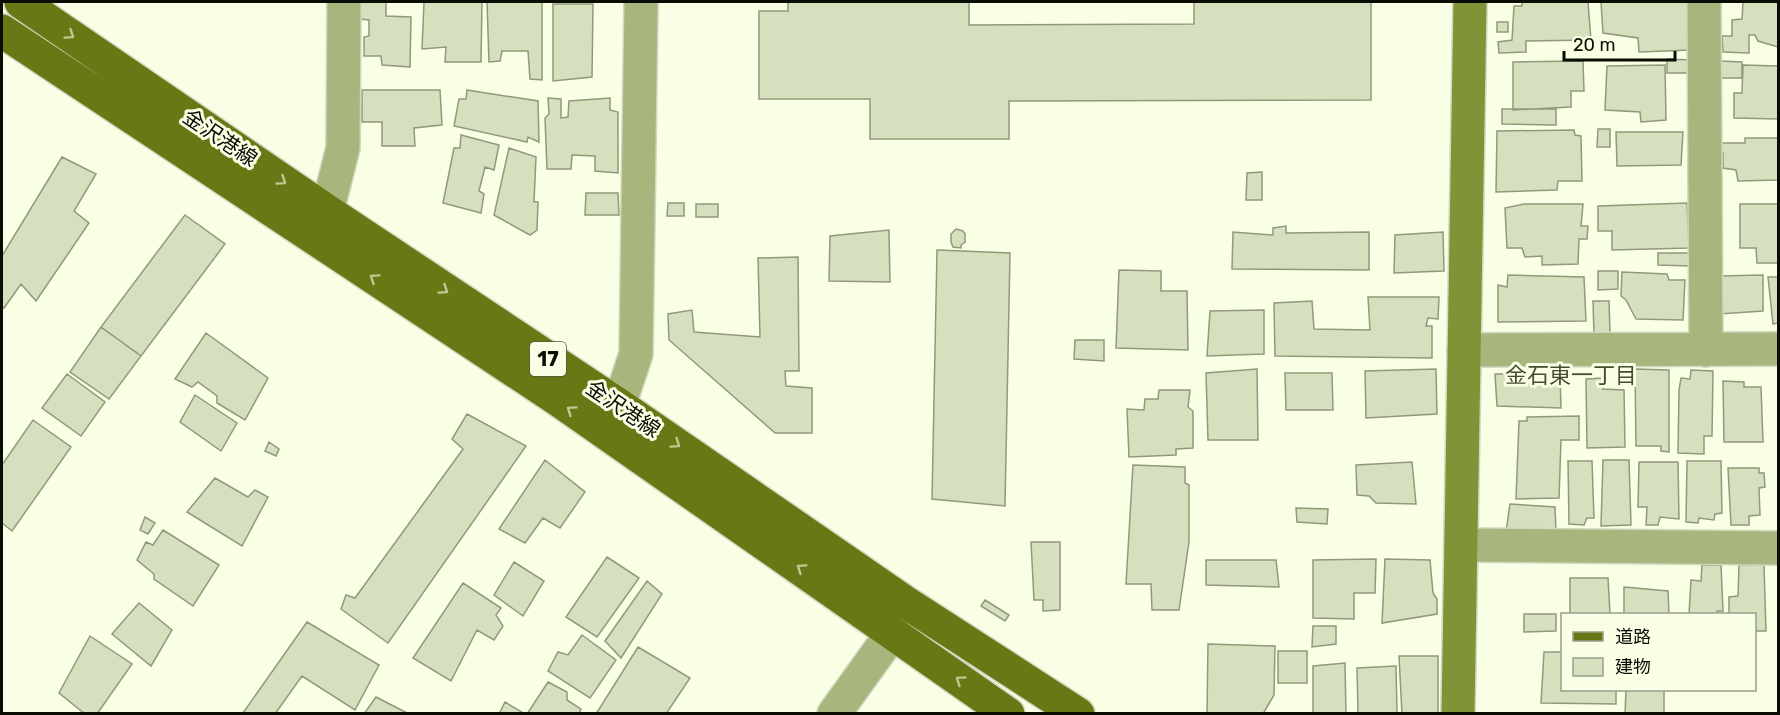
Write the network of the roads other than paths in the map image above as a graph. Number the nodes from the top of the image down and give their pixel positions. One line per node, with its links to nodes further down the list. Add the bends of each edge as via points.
1 (21, 2): 7 (main road, 金沢港線 / 17, one-way to 7)
2 (344, 2): 7 (street, via 343,148)
3 (640, 2): 11 (street, via 636,354)
4 (1470, 2): 9 (street)
5 (1704, 2): 10 (street)
6 (2, 31): 7 (main road, 金沢港線 / 17)
7 (317, 223): 11 (main road, 金沢港線 / 17)
8 (1779, 349): 10 (street)
9 (1464, 350): 10 (street); 12 (street)
10 (1706, 350)
11 (608, 416): 14 (main road, 金沢港線 / 17, one-way to 11); 17 (main road, 金沢港線 / 17, one-way to 17)
12 (1461, 545): 13 (street); 18 (street)
13 (1779, 548)
14 (893, 632): 15 (street); 16 (main road, 金沢港線 / 17, one-way to 14)
15 (834, 714)
16 (1008, 714)
17 (1078, 714)
18 (1458, 714)

